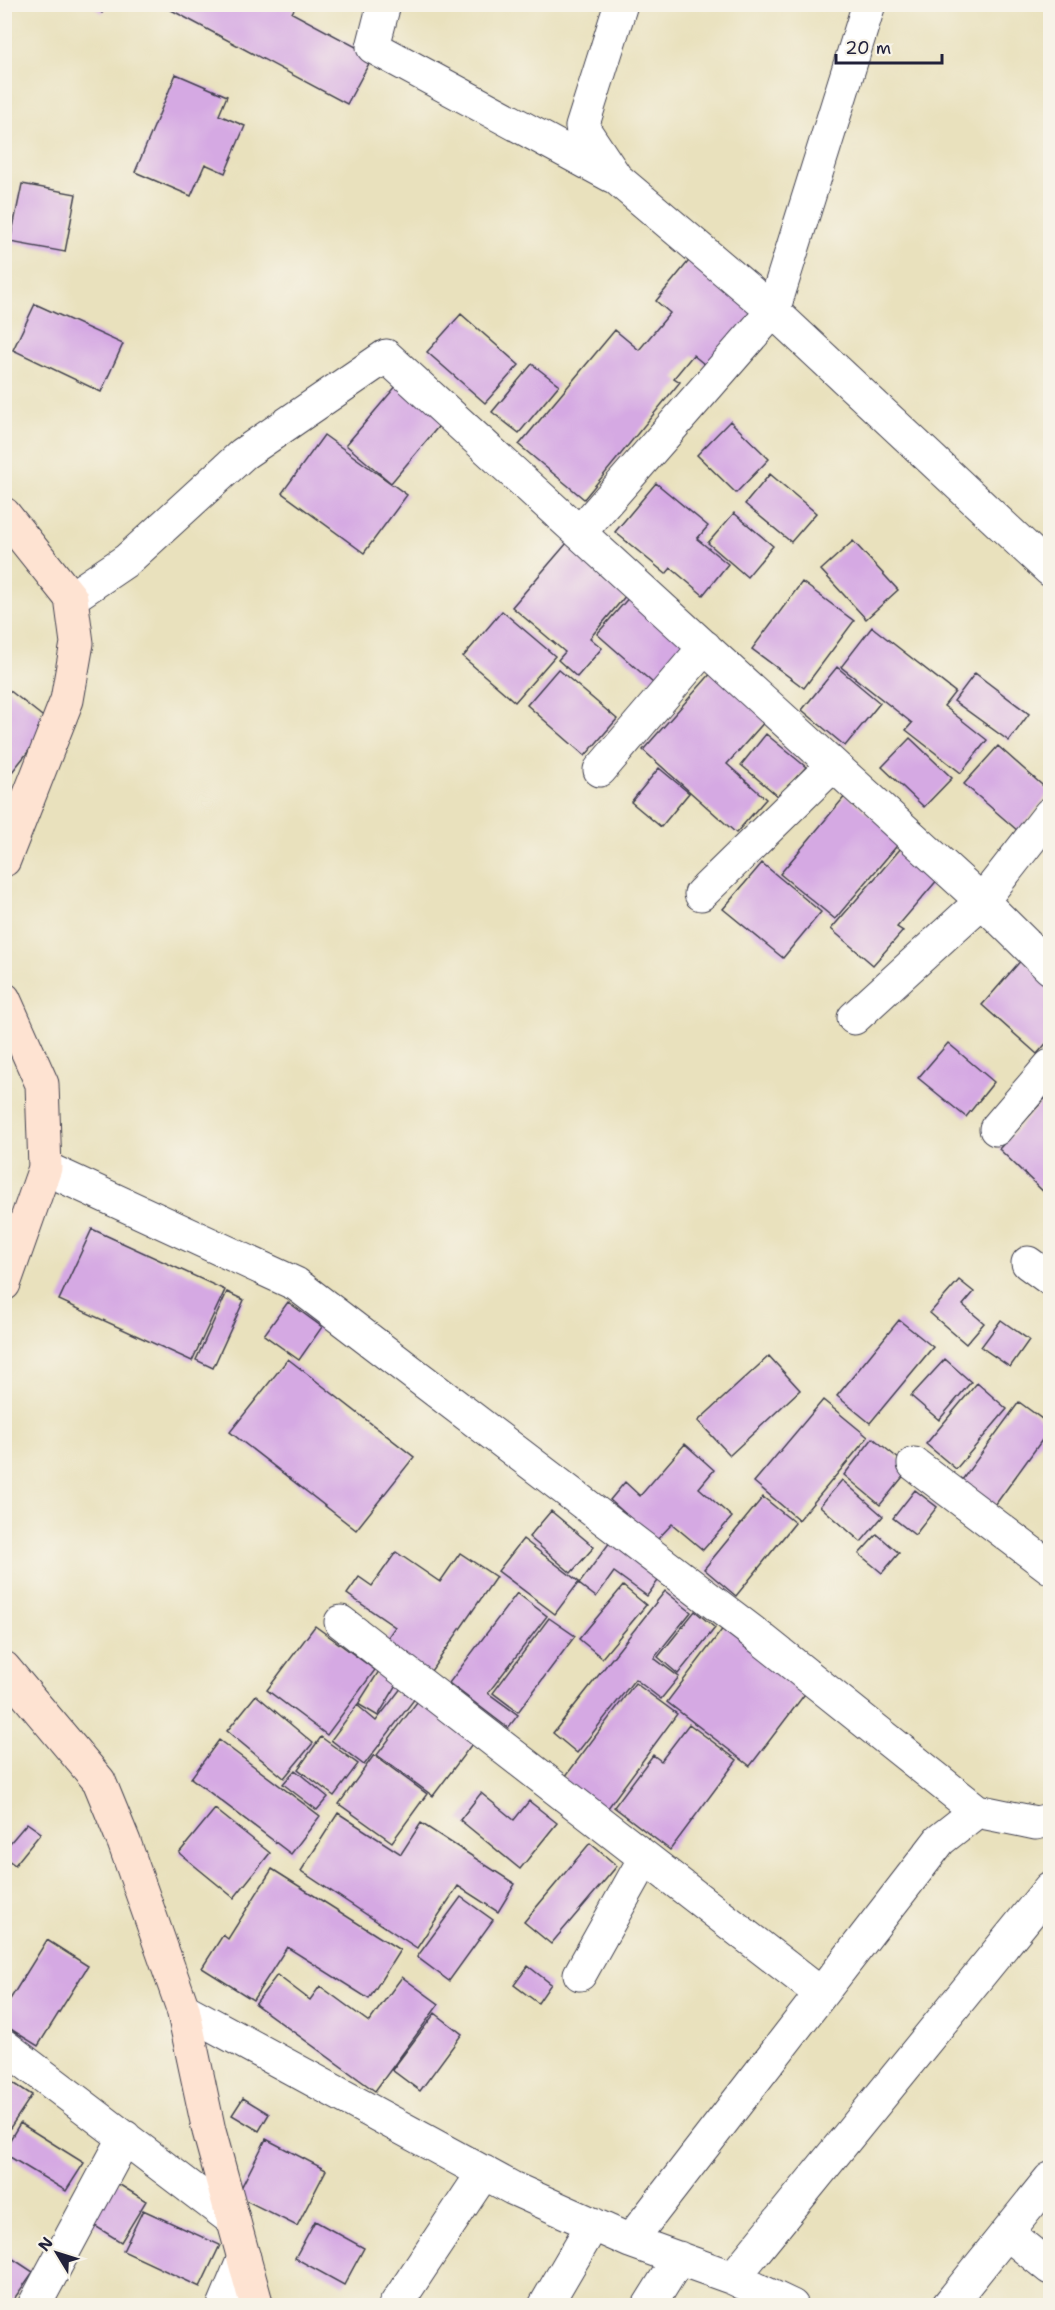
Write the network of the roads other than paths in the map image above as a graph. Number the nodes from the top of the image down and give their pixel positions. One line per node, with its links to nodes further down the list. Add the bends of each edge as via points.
1 (384, 4): 4 (street, via 373,47)
2 (621, 4): 4 (street, via 582,127)
3 (869, 4): 5 (street)
4 (616, 178): 5 (street)
5 (773, 311): 7 (street); 8 (street)
6 (4, 514): 9 (main road)
7 (580, 532): 9 (street, via 386,356 243,454 127,560); 10 (street)
8 (1050, 570)
9 (71, 598): 14 (main road, via 77,643 67,700)
10 (705, 647): 11 (street); 12 (street)
11 (833, 765): 15 (street); 16 (street)
12 (600, 770)
13 (1050, 814): 16 (street)
14 (4, 860)
15 (701, 894)
16 (982, 901): 17 (street); 19 (street)
17 (1050, 968)
18 (4, 999): 22 (main road, via 42,1084)
19 (854, 1018)
20 (1050, 1066): 21 (street)
21 (996, 1129)
22 (45, 1168): 23 (main road); 28 (street, via 296,1284 763,1640)
23 (4, 1284)
24 (914, 1464): 25 (street)
25 (1050, 1566)
26 (341, 1622): 30 (street)
27 (4, 1668): 34 (main road, via 99,1781)
28 (977, 1810): 29 (street, via 1036,1823); 33 (street, via 940,1840)
29 (1050, 1820)
30 (645, 1858): 32 (street); 33 (street)
31 (1050, 1888): 46 (street)
32 (580, 1974)
33 (820, 1993): 42 (street)
34 (183, 2009): 37 (street); 39 (main road, via 209,2132)
35 (4, 2046): 36 (street)
36 (125, 2137): 39 (street); 47 (street)
37 (484, 2172): 40 (street); 50 (street)
38 (1050, 2179): 41 (street)
39 (233, 2220): 43 (main road)
40 (593, 2224): 42 (street); 51 (street)
41 (1007, 2233): 45 (street); 54 (street)
42 (630, 2241): 44 (street)
43 (244, 2258): 48 (street); 49 (main road)
44 (679, 2258): 46 (street); 52 (street)
45 (1050, 2268)
46 (733, 2278): 53 (street)
47 (34, 2306)
48 (224, 2306)
49 (258, 2306)
50 (395, 2306)
51 (545, 2306)
52 (649, 2306)
53 (792, 2306)
54 (948, 2306)

